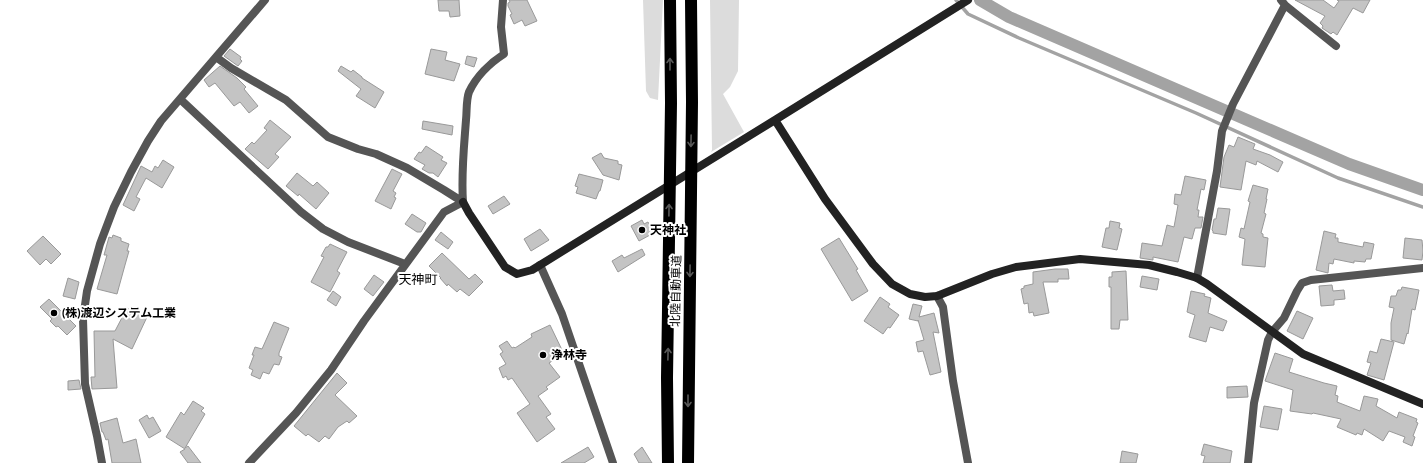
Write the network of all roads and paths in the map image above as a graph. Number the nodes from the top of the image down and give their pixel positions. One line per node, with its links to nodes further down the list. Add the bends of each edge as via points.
1 (265, 0): 8 (street)
2 (503, 0): 11 (street, via 501,27 504,54 479,77 469,93 463,150)
3 (670, 0): 22 (highway, 北陸自動車道, one-way to 3)
4 (691, 0): 23 (highway, 北陸自動車道, one-way to 23)
5 (967, 1): 10 (street)
6 (1283, 2): 7 (street); 15 (street, via 1222,131)
7 (1336, 46)
8 (216, 57): 9 (street); 11 (street, via 286,100 328,137 406,168)
9 (180, 99): 12 (street, via 301,212 323,229 348,242); 19 (street, via 148,141 114,207 100,244 87,291 83,319 85,384)
10 (775, 120): 13 (street); 16 (street, via 825,199 873,264 892,284 910,294)
11 (463, 202): 12 (street, via 444,212); 13 (street, via 505,267 517,274)
12 (405, 264): 20 (street, via 331,370 296,413)
13 (540, 265): 21 (street, via 562,314)
14 (1423, 268): 17 (street, via 1302,283 1284,318)
15 (1197, 278): 16 (street, via 1149,265 1080,260 1016,267); 17 (street)
16 (937, 296): 24 (street, via 943,307)
17 (1272, 332): 18 (street, via 1312,359); 25 (street, via 1262,362 1254,403)
18 (1423, 404)
19 (102, 463)
20 (249, 463)
21 (613, 463)
22 (668, 463)
23 (688, 463)
24 (968, 463)
25 (1248, 463)

